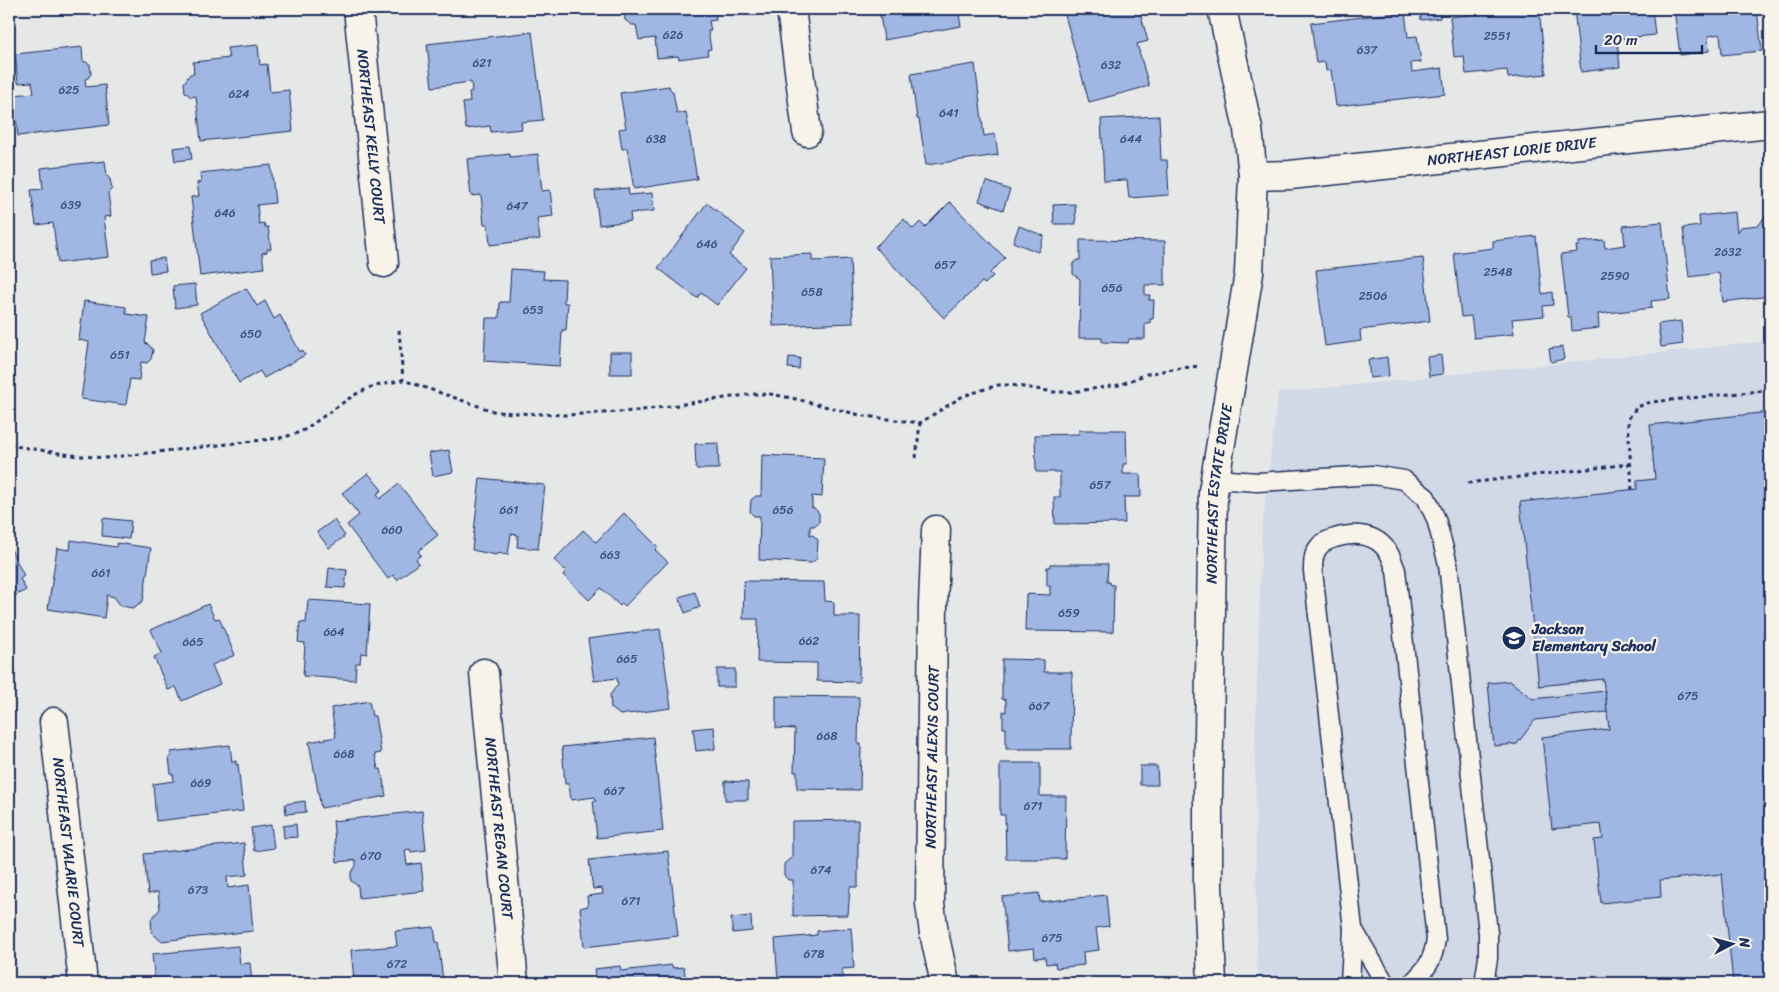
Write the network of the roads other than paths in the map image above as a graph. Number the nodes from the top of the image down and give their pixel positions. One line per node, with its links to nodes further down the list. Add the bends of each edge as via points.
1 (358, 9): 7 (street, NORTHEAST KELLY COURT)
2 (791, 9): 5 (street)
3 (1222, 9): 6 (street, NORTHEAST ESTATE DRIVE, via 1248,129)
4 (1770, 124): 6 (street, NORTHEAST LORIE DRIVE, via 1290,175)
5 (807, 132)
6 (1253, 176): 8 (street, NORTHEAST ESTATE DRIVE, via 1249,273)
7 (384, 263)
8 (1214, 479): 16 (street, NORTHEAST ESTATE DRIVE, via 1208,796); 20 (lane, via 1258,482 1372,475 1404,480 1426,497 1436,519 1448,564 1488,933)
9 (936, 530): 15 (street, NORTHEAST ALEXIS COURT, via 930,904)
10 (484, 673): 14 (street, NORTHEAST REGAN COURT)
11 (54, 722): 13 (street, NORTHEAST VALARIE COURT)
12 (1353, 929): 17 (lane); 18 (lane); 19 (lane, via 1313,571 1317,549 1323,543 1355,534 1382,545 1396,570 1436,939 1433,957)
13 (83, 983)
14 (514, 983)
15 (945, 983)
16 (1212, 983)
17 (1350, 983)
18 (1385, 983)
19 (1412, 983)
20 (1484, 983)

